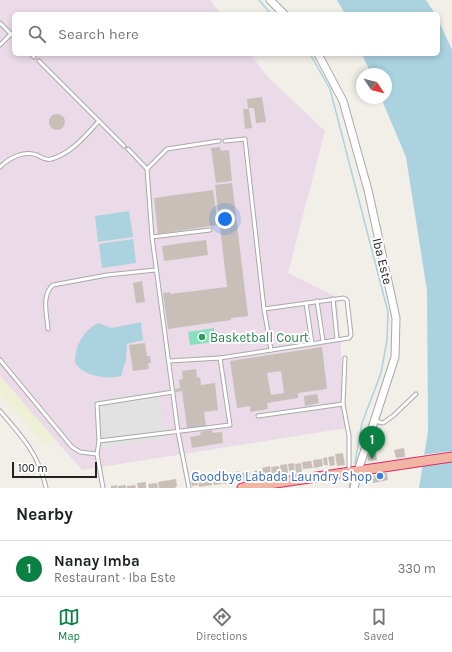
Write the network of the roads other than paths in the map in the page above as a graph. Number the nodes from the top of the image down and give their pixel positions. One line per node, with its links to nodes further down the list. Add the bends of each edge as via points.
1 (270, 0): 2 (street)
2 (282, 12)
3 (0, 23): 4 (lane)
4 (11, 34): 5 (lane)
5 (0, 44)
6 (319, 56): 36 (street, Iba Este, via 343,101 368,190 396,318 395,357)
7 (39, 61): 8 (lane)
8 (99, 121): 11 (lane); 13 (lane, via 61,155 47,160 35,154 14,156)
9 (219, 141): 14 (lane, via 167,149)
10 (225, 141): 21 (lane, via 245,139)
11 (124, 146)
12 (128, 149): 14 (lane)
13 (0, 167)
14 (147, 169): 16 (lane)
15 (210, 230): 16 (lane)
16 (152, 238): 17 (lane)
17 (156, 270): 22 (lane, via 107,275 53,285 45,294); 30 (lane)
18 (333, 300): 19 (lane); 23 (lane); 23 (lane, via 347,300 351,335 349,338)
19 (317, 302): 20 (lane); 24 (lane)
20 (306, 303): 21 (lane); 25 (lane)
21 (264, 309): 26 (lane)
22 (48, 329)
23 (337, 339): 24 (lane)
24 (323, 341): 25 (lane)
25 (312, 343): 26 (lane)
26 (272, 350): 27 (lane)
27 (220, 358): 30 (lane); 37 (lane, via 230,426)
28 (346, 358): 33 (lane)
29 (0, 360): 39 (lane, via 72,447 80,452)
30 (169, 361): 31 (lane)
31 (173, 392): 37 (lane); 38 (lane, via 96,404)
32 (416, 394): 36 (lane, via 383,423)
33 (343, 404): 35 (lane); 41 (lane)
34 (0, 411): 42 (lane, via 40,465)
35 (258, 416)
36 (375, 421): 41 (street, Iba Este)
37 (178, 432): 38 (lane); 44 (lane)
38 (99, 441): 39 (lane)
39 (97, 454): 43 (lane)
40 (452, 457): 41 (highway)
41 (353, 472): 45 (highway); 46 (street, Iba Este)
42 (46, 488)
43 (103, 488)
44 (189, 488)
45 (246, 488)
46 (354, 488)

